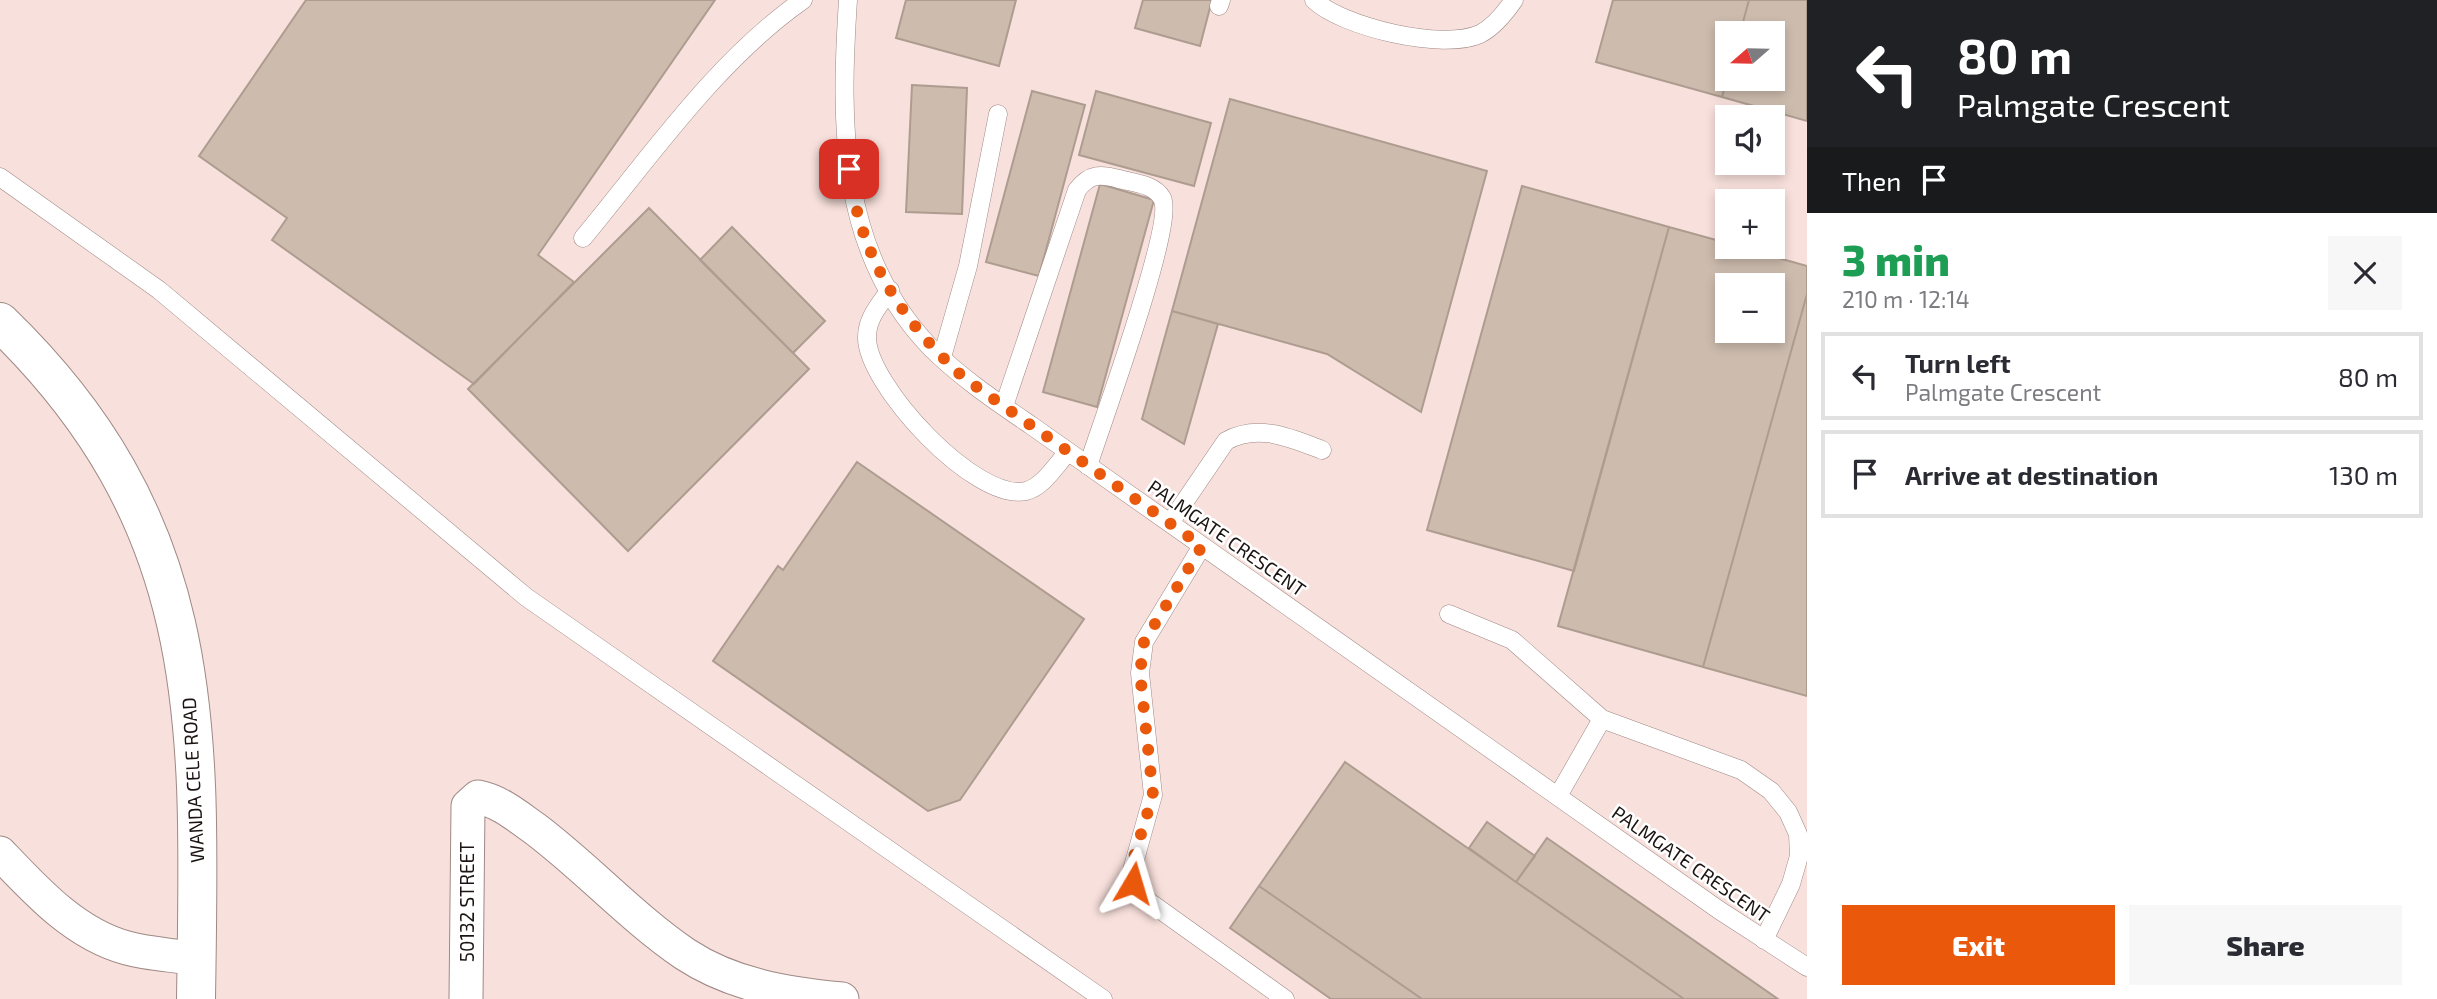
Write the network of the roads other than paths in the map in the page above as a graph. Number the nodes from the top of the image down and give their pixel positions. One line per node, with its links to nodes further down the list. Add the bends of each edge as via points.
1 (803, 0): 7 (lane, via 727,68)
2 (848, 0): 8 (lane, PALMGATE CRESCENT, via 843,77 854,208 872,258)
3 (1314, 0): 4 (lane, via 1344,18 1438,40 1480,34 1504,15)
4 (1514, 0)
5 (998, 114): 10 (lane, via 968,266)
6 (0, 177): 27 (lane, via 159,290 558,621)
7 (583, 237)
8 (890, 290): 10 (lane, PALMGATE CRESCENT); 13 (lane, via 871,316 867,334 871,359 900,405 952,459 992,485 1024,491 1038,486)
9 (0, 321): 22 (street, WANDA CELE ROAD, via 65,391 96,433 155,549 174,608 194,726)
10 (942, 357): 11 (lane, PALMGATE CRESCENT)
11 (1004, 406): 13 (lane, PALMGATE CRESCENT); 14 (lane, via 1077,190 1100,174 1150,187 1162,198 1165,218)
12 (1322, 450): 15 (lane, via 1272,433 1239,434 1226,441)
13 (1068, 452): 14 (lane, PALMGATE CRESCENT)
14 (1088, 466): 15 (lane, PALMGATE CRESCENT)
15 (1170, 523): 16 (lane, PALMGATE CRESCENT)
16 (1202, 546): 19 (lane, PALMGATE CRESCENT); 28 (lane, via 1144,642 1140,673 1153,795 1130,874 1141,896)
17 (1449, 614): 18 (lane, via 1512,640)
18 (1602, 719): 19 (lane); 21 (lane, via 1741,771 1771,791 1788,812 1798,834 1799,856)
19 (1558, 796): 21 (lane, PALMGATE CRESCENT)
20 (0, 853): 22 (street, via 69,918 95,936 128,948)
21 (1764, 940): 23 (lane, PALMGATE CRESCENT)
22 (196, 959): 24 (street, WANDA CELE ROAD)
23 (1807, 967)
24 (195, 999)
25 (466, 999): 26 (street, 50132 STREET, via 468,806 478,797 514,814 562,849 669,942 710,968 759,987)
26 (842, 999)
27 (1103, 999)
28 (1286, 999)

